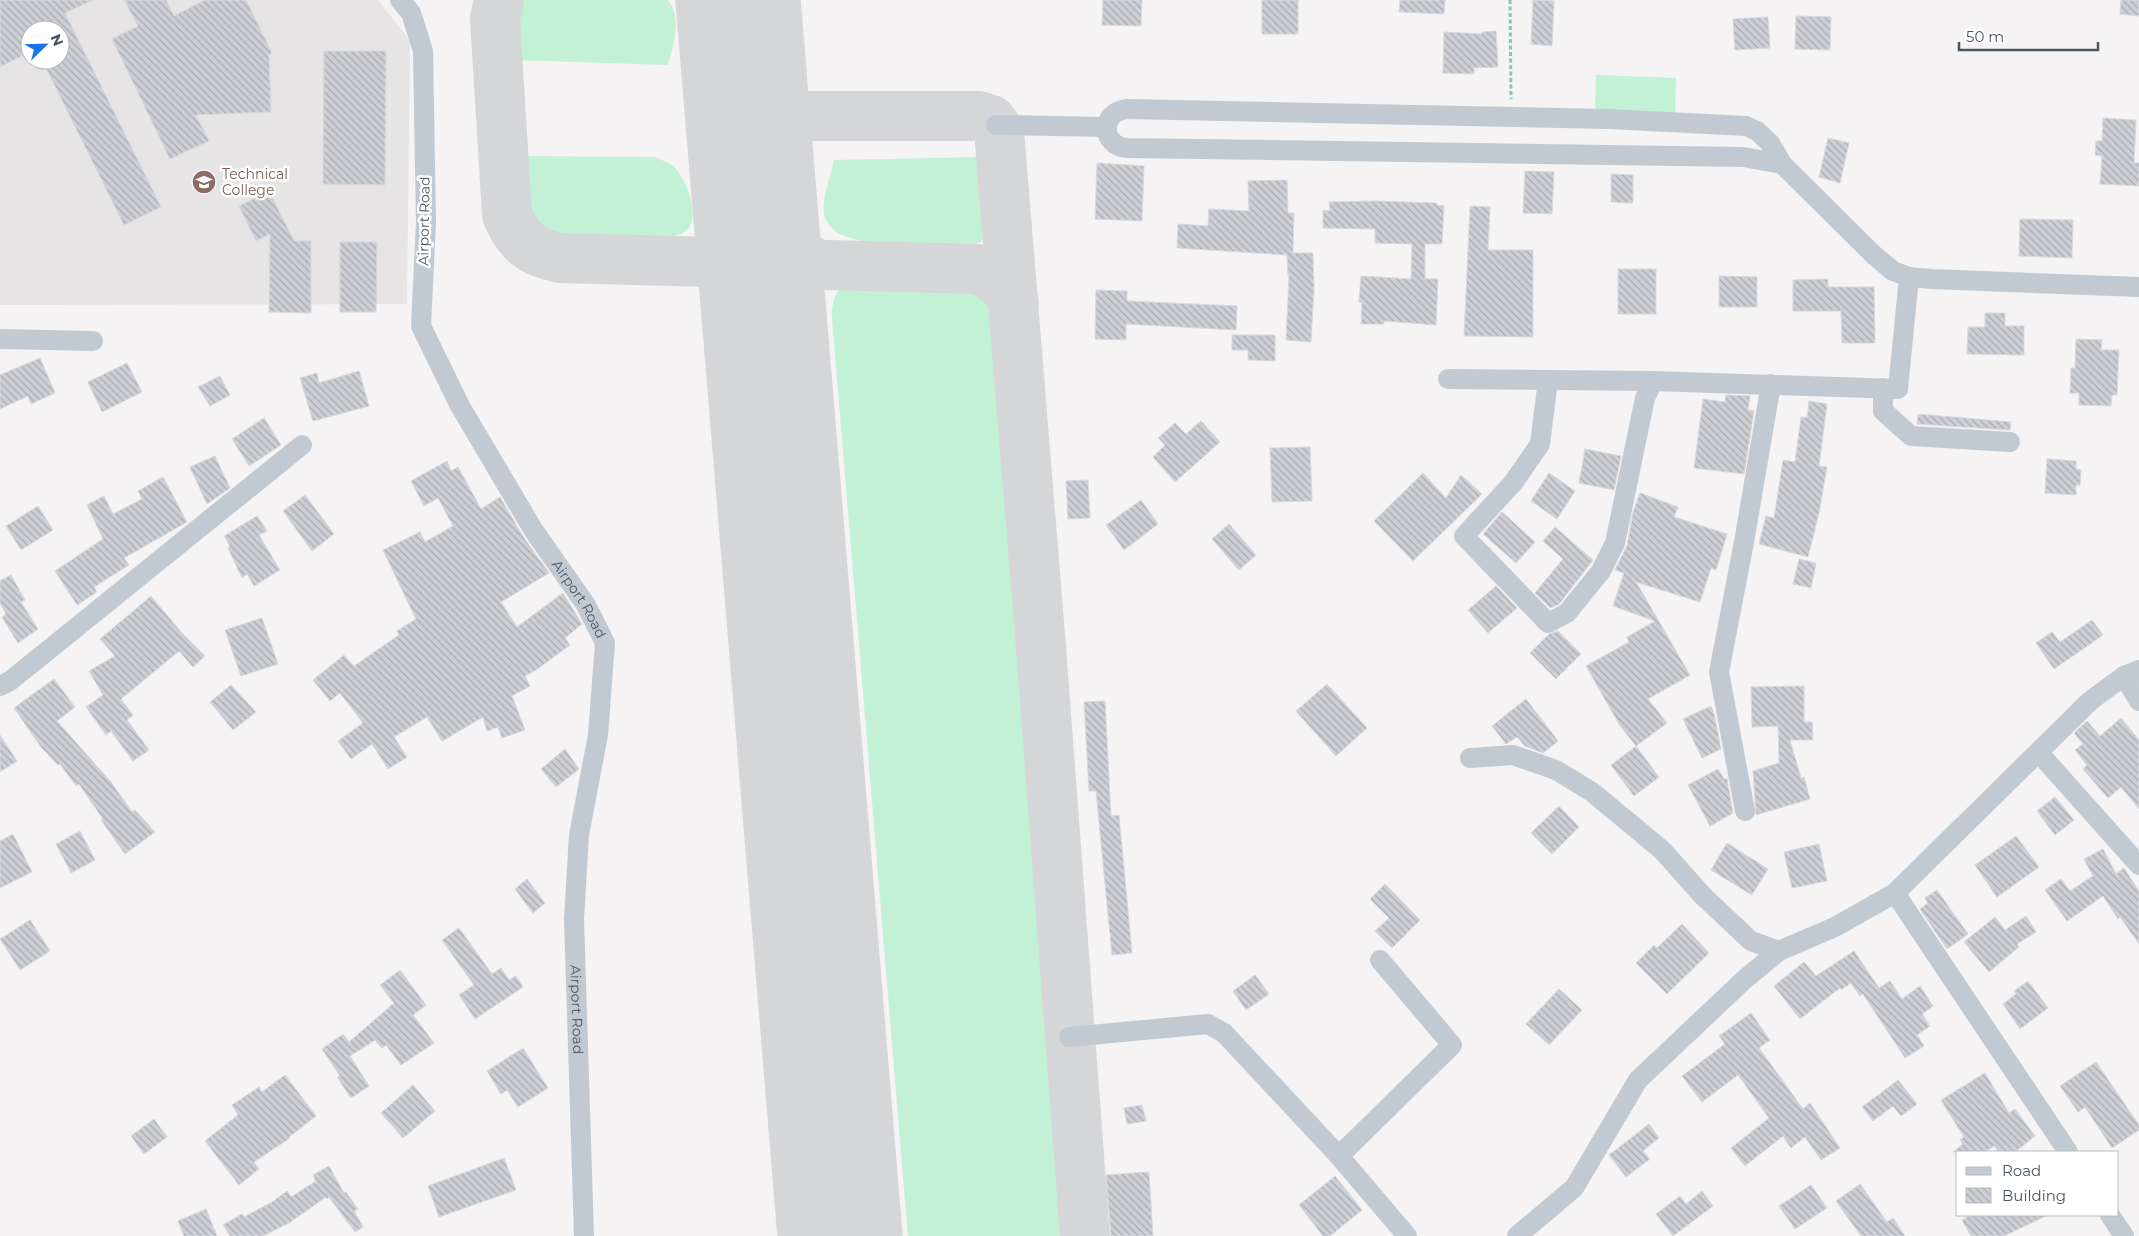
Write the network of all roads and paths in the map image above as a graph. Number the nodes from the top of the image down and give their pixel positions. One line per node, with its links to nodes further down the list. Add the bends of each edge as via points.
1 (400, 0): 32 (street, Airport Road, via 411,13 424,51 426,222 421,326 460,406 534,532 586,605 605,643 598,735 578,835 574,919)
2 (1510, 0): 3 (path)
3 (1511, 117): 5 (street, via 1127,109 1111,116); 6 (street, via 1746,126 1770,143)
4 (996, 125): 5 (street)
5 (1106, 127): 6 (street, via 1114,145 1127,148 1734,156)
6 (1782, 164): 7 (street, via 1875,256 1893,271)
7 (1909, 277): 8 (street); 15 (street, via 1898,389)
8 (2139, 287)
9 (0, 339): 10 (street)
10 (93, 341)
11 (1448, 379): 12 (street)
12 (1548, 380): 13 (street); 13 (street, via 1540,444 1514,483 1464,536 1548,623 1567,612 1601,571 1616,543 1645,398)
13 (1653, 381): 14 (street)
14 (1771, 384): 15 (street); 23 (street, via 1719,672)
15 (1884, 388): 16 (street, via 1883,411 1911,436)
16 (2010, 442)
17 (302, 445): 19 (street)
18 (2131, 673): 20 (street); 21 (street, via 2090,702)
19 (0, 686)
20 (2139, 700)
21 (2039, 753): 24 (street); 25 (street)
22 (1470, 758): 26 (street, via 1513,755 1556,770 1592,792 1662,850 1703,896 1751,941)
23 (1745, 810)
24 (2139, 865)
25 (1896, 893): 26 (street); 29 (street)
26 (1779, 951): 34 (street, via 1638,1080 1574,1188)
27 (1380, 960): 30 (street, via 1452,1045)
28 (1069, 1037): 30 (street, via 1208,1024 1224,1033)
29 (2067, 1151)
30 (1339, 1156): 33 (street)
31 (2111, 1216): 35 (street)
32 (584, 1236)
33 (1407, 1236)
34 (1517, 1236)
35 (2124, 1236)

